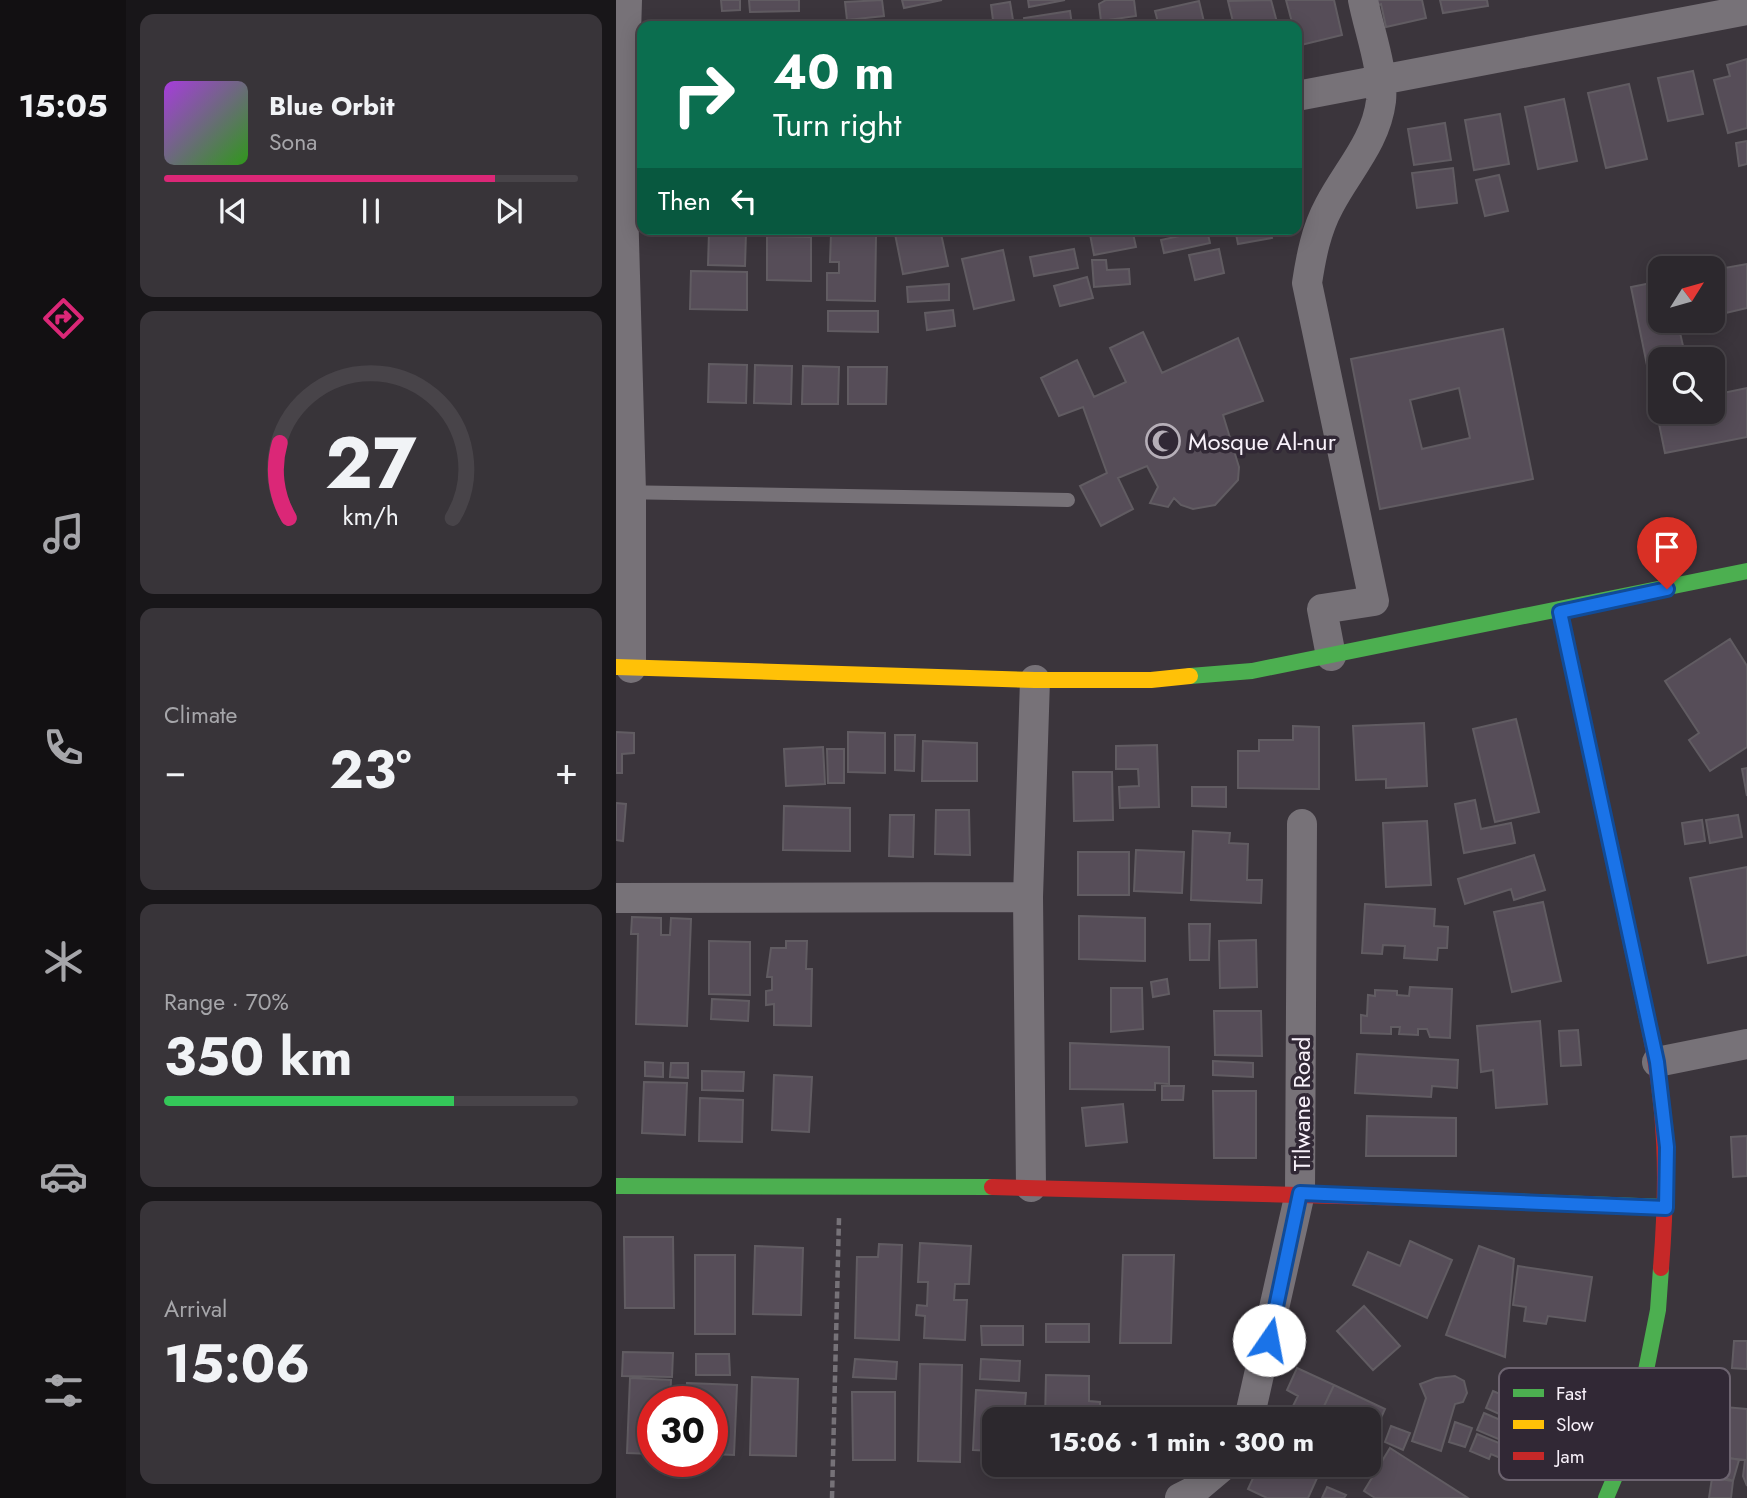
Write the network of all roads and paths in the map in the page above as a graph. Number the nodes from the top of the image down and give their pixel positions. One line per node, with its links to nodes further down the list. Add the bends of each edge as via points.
1 (627, 0): 6 (street)
2 (1363, 0): 4 (street)
3 (1747, 10): 4 (street)
4 (1380, 81): 5 (street); 11 (street, via 1381,101 1368,144 1329,206 1312,251 1307,283 1374,601 1322,609)
5 (1302, 95)
6 (632, 169): 7 (street)
7 (623, 492): 8 (lane); 12 (street)
8 (1068, 500)
9 (1747, 571): 10 (street)
10 (1560, 612): 11 (street); 18 (street)
11 (1331, 656): 13 (street, via 1252,671 1151,680)
12 (624, 667): 13 (street)
13 (1035, 680): 15 (street)
14 (1302, 824): 22 (street, Tilwane Road)
15 (1028, 897): 16 (street); 21 (street)
16 (616, 898)
17 (1747, 1044): 18 (street)
18 (1657, 1062): 23 (street, via 1667,1147)
19 (616, 1186): 20 (street)
20 (839, 1186): 21 (street); 28 (path)
21 (1031, 1187): 22 (street)
22 (1300, 1193): 23 (street); 25 (street, Tilwane Road)
23 (1666, 1208): 24 (street, via 1658,1310)
24 (1646, 1368)
25 (1252, 1407)
26 (1210, 1477): 29 (street)
27 (1614, 1480): 30 (street)
28 (832, 1498)
29 (1180, 1498)
30 (1606, 1498)

